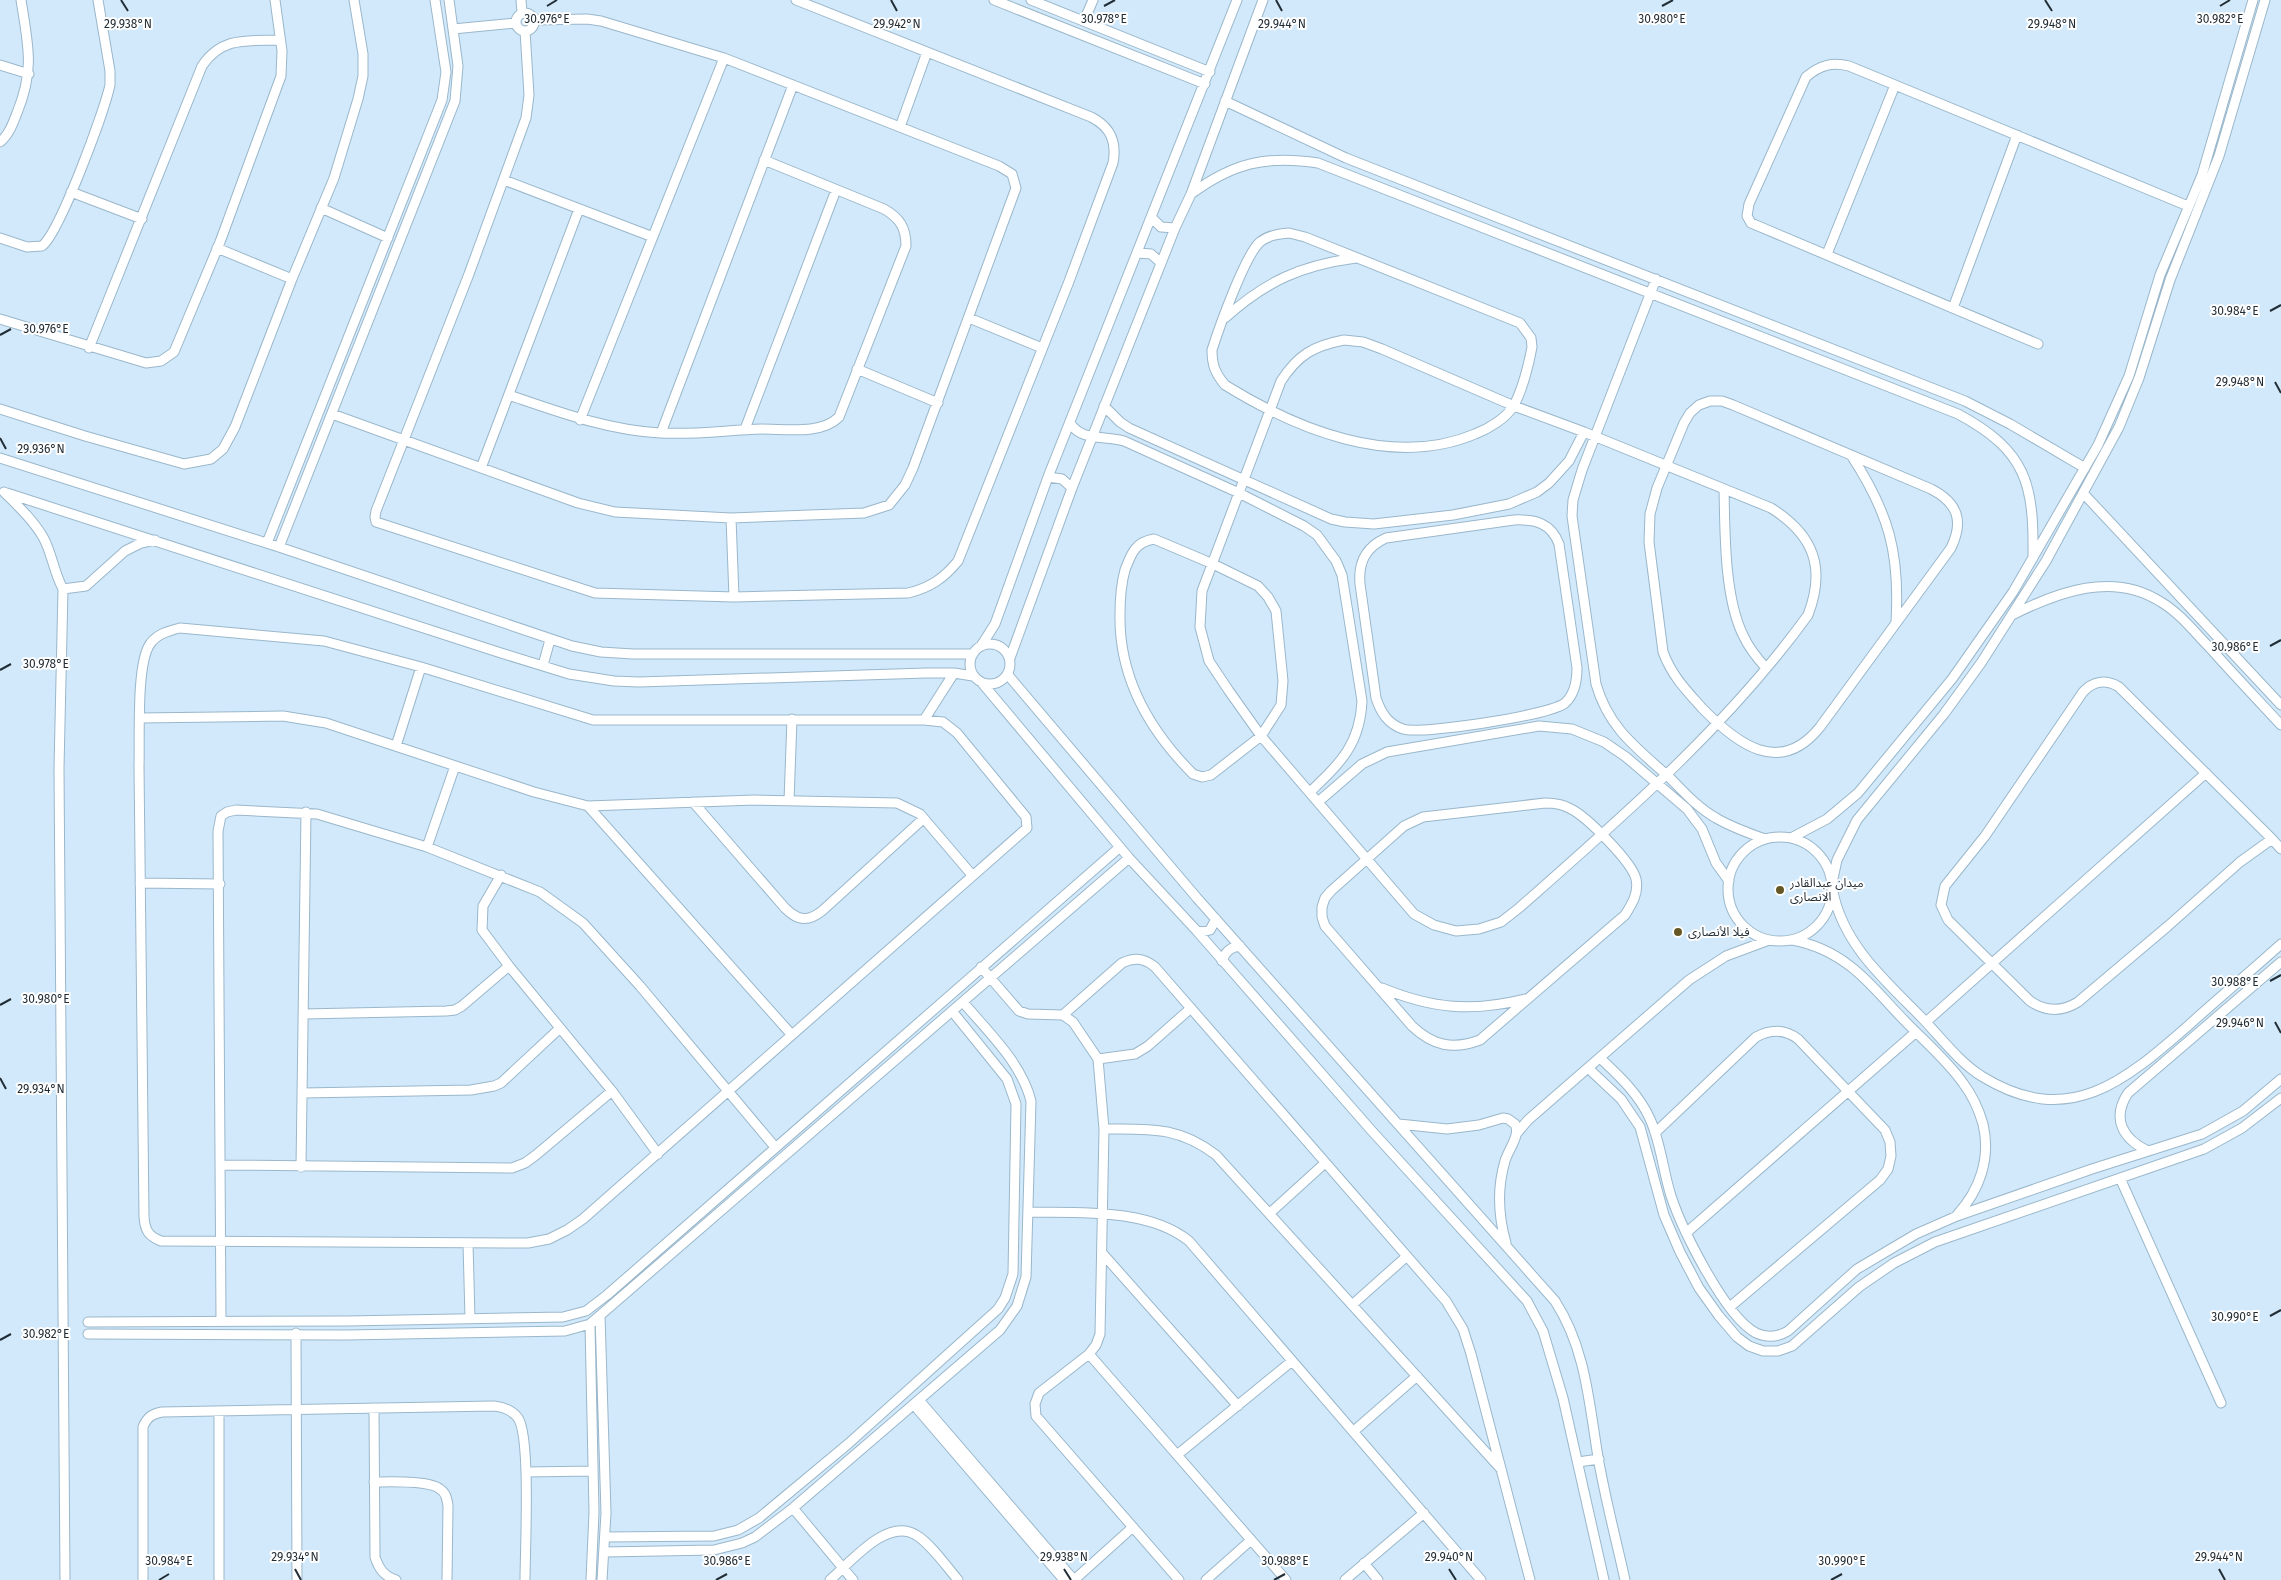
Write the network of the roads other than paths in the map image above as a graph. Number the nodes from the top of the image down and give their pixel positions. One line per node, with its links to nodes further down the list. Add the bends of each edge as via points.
1 (21, 0): 29 (street)
2 (98, 0): 42 (street, via 110,84)
3 (274, 0): 22 (street)
4 (354, 0): 45 (street, via 363,54 363,76 334,178)
5 (435, 0): 38 (street, via 445,86)
6 (449, 0): 20 (street)
7 (521, 0): 16 (street)
8 (796, 0): 23 (street)
9 (994, 0): 27 (street)
10 (1031, 0): 18 (street)
11 (1093, 0): 18 (street)
12 (1237, 0): 28 (street)
13 (1263, 0): 33 (street)
14 (2253, 0): 44 (street, via 2209,153)
15 (2265, 0): 97 (street, via 2219,156 2170,280 2139,378 2119,427)
16 (522, 13): 17 (street, via 531,14); 19 (street, via 516,18)
17 (535, 20): 21 (street, via 534,26); 25 (street, via 587,18)
18 (1084, 21): 24 (street)
19 (516, 23): 20 (street); 21 (street)
20 (453, 29): 39 (street, via 458,66 457,93)
21 (525, 31): 40 (street, via 528,106)
22 (280, 40): 48 (street, via 229,43 209,56 202,66); 53 (street, via 281,76)
23 (927, 52): 34 (street); 69 (street, via 1091,117 1109,130 1114,141 1113,163)
24 (1161, 52): 27 (street); 28 (street)
25 (724, 58): 31 (street); 52 (street)
26 (0, 65): 29 (street)
27 (1156, 65): 30 (street)
28 (1210, 72): 30 (street)
29 (29, 74): 36 (street, via 16,118)
30 (1205, 84): 47 (street)
31 (793, 85): 34 (street); 37 (street)
32 (1895, 85): 35 (street); 55 (street); 55 (street, via 1850,66 1824,65 1815,69 1799,89 1749,204 1747,216 1750,223)
33 (1225, 101): 43 (street); 59 (street, via 1346,158)
34 (900, 127): 62 (street, via 1012,174 1016,188)
35 (2016, 135): 44 (street); 61 (street)
36 (0, 142)
37 (764, 160): 41 (street); 82 (street)
38 (417, 162): 39 (street); 51 (street)
39 (429, 168): 66 (street)
40 (504, 180): 46 (street); 85 (street)
41 (836, 190): 70 (street, via 895,215 906,234 906,246); 80 (street)
42 (71, 192): 48 (street); 50 (street, via 51,236 42,246 27,247)
43 (1191, 194): 49 (street); 60 (street, via 1237,166 1264,160 1318,163)
44 (2188, 206): 90 (street, via 2160,275 2120,399)
45 (321, 208): 51 (street); 58 (street)
46 (579, 209): 52 (street); 71 (street)
47 (1151, 217): 49 (street, via 1161,227); 54 (street)
48 (142, 219): 68 (street)
49 (1175, 228): 57 (street)
50 (0, 238)
51 (388, 238): 65 (street)
52 (653, 238): 78 (street)
53 (217, 248): 58 (street); 68 (street, via 174,352 168,357 146,363)
54 (1138, 253): 57 (street, via 1151,254); 79 (street)
55 (1827, 254): 61 (street)
56 (1356, 258): 63 (street, via 1298,270 1271,282); 63 (street, via 1305,237 1290,233 1274,235 1260,242 1249,255); 74 (street, via 1511,319 1527,330 1532,347)
57 (1161, 263): 73 (street)
58 (292, 279): 75 (street, via 235,427 223,449 211,459 184,464)
59 (1656, 279): 60 (street); 90 (street, via 1966,401)
60 (1650, 295): 83 (street); 104 (street, via 1958,414 1979,425 2009,452 2026,480 2032,503)
61 (1953, 308): 67 (street)
62 (969, 318): 69 (street); 72 (street)
63 (1224, 318): 76 (street, via 1212,350 1216,375 1230,388)
64 (0, 320): 68 (street)
65 (351, 330): 66 (street); 102 (street)
66 (364, 335): 77 (street)
67 (2038, 344)
68 (89, 348)
69 (1042, 348): 109 (street, via 958,560 949,572 924,589 908,593)
70 (857, 369): 72 (street); 80 (street, via 839,417 832,423 816,428)
71 (509, 395): 78 (street); 89 (street)
72 (938, 403): 98 (street, via 905,485 889,505 864,513)
73 (1104, 406): 84 (street); 92 (street, via 1129,428)
74 (1514, 406): 76 (street, via 1482,432 1463,440 1418,447 1343,439 1319,432); 76 (street, via 1382,348 1344,340 1307,352 1292,365 1281,381); 81 (street)
75 (0, 409)
76 (1270, 409): 92 (street)
77 (332, 414): 85 (street); 103 (street)
78 (580, 420): 82 (street)
79 (1070, 423): 84 (street, via 1079,433); 91 (street)
80 (745, 429): 82 (street, via 694,434)
81 (1584, 432): 83 (street); 92 (street, via 1560,473 1537,492 1509,504 1452,515 1374,524 1345,522 1331,519)
82 (660, 433)
83 (1595, 436): 88 (street); 99 (street, via 1575,492)
84 (1092, 437): 93 (street); 96 (street, via 1124,440)
85 (405, 440): 89 (street); 109 (street, via 374,516 376,522 594,593)
86 (1851, 455): 88 (street, via 1722,401 1710,401 1690,413); 111 (street, via 1871,485 1886,517 1895,552); 111 (street, via 1944,496 1954,507 1958,521 1957,535 1951,548)
87 (0, 458): 102 (street)
88 (1667, 465): 94 (street); 130 (street, via 1653,501 1649,528 1663,652 1678,683)
89 (481, 468): 98 (street, via 604,510)
90 (2085, 468): 104 (street)
91 (1048, 477): 93 (street, via 1062,479); 113 (street, via 995,624)
92 (1244, 480): 96 (street)
93 (1072, 488): 115 (street)
94 (1724, 489): 118 (street, via 1727,557 1736,617 1743,636); 118 (street, via 1772,508 1789,520 1804,535 1813,554 1817,574 1816,595 1808,615)
95 (2, 491): 101 (street); 108 (street, via 26,513 43,537 57,578)
96 (1239, 493): 105 (street); 107 (street, via 1317,535)
97 (2083, 494): 110 (street); 125 (street)
98 (732, 518): 109 (street)
99 (1573, 531): 100 (street); 139 (street, via 1601,703 1621,734)
100 (1556, 535): 106 (street, via 1537,520 1526,519 1386,538 1368,551); 126 (street, via 1562,555 1577,681 1573,693)
101 (156, 540): 108 (street, via 125,551 86,586); 116 (street)
102 (267, 543): 103 (street)
103 (280, 547): 112 (street)
104 (2033, 558): 149 (street, via 1952,679 1858,793 1827,819)
105 (1213, 564): 134 (street, via 1202,591 1200,627 1209,661); 134 (street, via 1258,586 1276,611 1283,693 1275,716); 134 (street, via 1154,539 1144,540 1136,546 1123,577 1120,604 1122,654 1129,679 1151,724 1193,774 1212,776)
106 (1359, 572): 107 (street); 123 (street)
107 (1342, 575): 124 (street)
108 (64, 588): 267 (street, via 59,768)
109 (734, 597)
110 (2012, 615): 131 (street, via 2053,596 2081,588 2110,587 2143,593 2161,602 2183,620); 160 (street, via 1962,691 1857,820 1846,839)
111 (1896, 622): 130 (street, via 1810,740 1796,749 1765,753 1750,748)
112 (550, 640): 114 (street, via 602,652 633,654); 116 (street)
113 (981, 646): 114 (street); 115 (street, via 998,646)
114 (973, 654): 121 (street, via 970,665)
115 (1010, 658): 120 (street)
116 (543, 665): 119 (street, via 569,674 639,682)
117 (421, 667): 127 (street, via 316,640 180,628 163,632 150,643 143,658); 128 (street, via 594,720); 135 (street)
118 (1766, 668): 130 (street)
119 (954, 673): 121 (street); 129 (street)
120 (1008, 675): 122 (street, via 994,684); 164 (street)
121 (974, 676): 122 (street)
122 (982, 683): 152 (street)
123 (1376, 698): 124 (street); 133 (street, via 1386,718 1395,725)
124 (1362, 701): 141 (street, via 1359,727 1348,752)
125 (2281, 705)
126 (1554, 710): 132 (street); 133 (street)
127 (141, 718): 135 (street, via 290,717 326,723); 161 (street)
128 (792, 719): 129 (street); 142 (street)
129 (924, 720): 158 (street, via 943,722 957,733 1028,821 1026,828)
130 (1717, 724): 139 (street)
131 (2281, 725)
132 (1556, 726): 136 (street, via 1539,726); 140 (street, via 1604,742)
133 (1425, 730): 136 (street)
134 (1261, 736): 141 (street)
135 (396, 746): 137 (street)
136 (1426, 747): 144 (street, via 1401,749 1374,757 1351,772)
137 (456, 766): 145 (street); 153 (street)
138 (2206, 773): 151 (street); 172 (street); 172 (street, via 2119,687 2103,682 2087,687 1985,836 1942,892 1941,905 1945,916)
139 (1667, 776): 140 (street); 150 (street, via 1717,819)
140 (1658, 785): 148 (street); 159 (street, via 1695,819)
141 (1310, 792): 144 (street)
142 (789, 801): 143 (street); 147 (street, via 897,803 913,809)
143 (693, 802): 145 (street); 147 (street, via 785,908 803,920 822,911)
144 (1318, 802): 156 (street)
145 (588, 806): 186 (street)
146 (306, 812): 153 (street); 162 (street, via 236,810 221,816 218,831); 181 (street)
147 (923, 819): 158 (street)
148 (1602, 836): 156 (street, via 1572,809 1545,803 1423,817 1404,826); 156 (street, via 1501,922 1479,929 1456,931 1434,925 1414,914); 177 (street, via 1632,868 1636,893 1632,905 1625,915)
149 (1791, 838): 150 (street); 160 (street, via 1803,842 1818,854)
150 (1765, 839): 159 (street, via 1740,855)
151 (2272, 840): 154 (street); 172 (street, via 2240,862 2078,1002 2067,1008 2049,1010 2036,1005)
152 (1120, 846): 155 (street); 174 (street)
153 (427, 847): 157 (street)
154 (2281, 849)
155 (1129, 858): 165 (street); 175 (street)
156 (1367, 858): 176 (street, via 1325,898 1322,917 1325,926)
157 (501, 876): 173 (street, via 482,906 482,930); 191 (street, via 540,892 583,924)
158 (972, 876): 186 (street)
159 (1728, 881): 166 (street, via 1735,915 1750,931)
160 (1832, 882): 163 (street)
161 (140, 883): 162 (street); 212 (street, via 145,1229 151,1238 161,1241)
162 (220, 884): 204 (street)
163 (1832, 892): 167 (street, via 1828,910 1820,922 1810,932); 183 (street, via 1836,910 1850,939)
164 (1216, 919): 165 (street, via 1210,930); 169 (street)
165 (1196, 930): 170 (street)
166 (1769, 940): 167 (street); 187 (street, via 1712,963)
167 (1792, 940): 185 (street, via 1817,946 1851,966)
168 (2281, 944): 183 (street, via 2139,1068 2088,1096 2046,1098 2006,1089 1971,1068)
169 (1240, 946): 170 (street, via 1232,947); 196 (street)
170 (1222, 961): 252 (street, via 1527,1301 1546,1339)
171 (2281, 962): 201 (street, via 2128,1093 2122,1106 2122,1127 2134,1144)
172 (1991, 963): 183 (street)
173 (509, 966): 181 (street, via 455,1010); 184 (street)
174 (981, 967): 175 (street); 200 (street)
175 (990, 978): 178 (street); 182 (street, via 1019,1011)
176 (1380, 987): 177 (street, via 1408,999 1460,1008 1497,1006); 177 (street, via 1423,1036 1451,1046 1480,1040)
177 (1526, 999)
178 (963, 1002): 180 (street); 207 (street, via 1027,1085 1032,1117)
179 (1191, 1008): 182 (street, via 1156,967 1139,958 1122,963); 188 (street, via 1135,1054); 203 (street)
180 (952, 1011): 218 (street); 219 (street, via 1007,1080 1016,1104)
181 (303, 1014): 194 (street)
182 (1063, 1015): 188 (street, via 1073,1022)
183 (1926, 1022)
184 (559, 1029): 192 (street); 194 (street, via 507,1078 494,1086 471,1090)
185 (1916, 1032): 193 (street); 210 (street, via 1962,1081 1983,1125 1985,1152 1980,1179 1967,1205)
186 (791, 1034): 191 (street)
187 (1600, 1058): 189 (street); 198 (street, via 1638,1098)
188 (1098, 1059): 197 (street)
189 (1588, 1068): 199 (street, via 1528,1120); 206 (street, via 1621,1099 1640,1127 1664,1215 1699,1288 1737,1337 1763,1351 1778,1351 1792,1346 1859,1287 1914,1252 1955,1234)
190 (2281, 1079): 201 (street, via 2243,1111 2217,1127)
191 (728, 1090): 200 (street); 202 (street)
192 (612, 1091): 202 (street); 205 (street, via 531,1159 512,1168)
193 (1848, 1092): 198 (street, via 1798,1039 1787,1032 1768,1032 1756,1037); 211 (street); 222 (street, via 1876,1119 1888,1136 1891,1156 1888,1169 1880,1180)
194 (303, 1093): 205 (street)
195 (2281, 1098): 206 (street, via 2217,1143)
196 (1399, 1124): 199 (street, via 1447,1129 1508,1118 1515,1124); 214 (street)
197 (1104, 1129): 208 (street, via 1167,1131 1201,1144 1216,1155); 209 (street)
198 (1655, 1133): 211 (street, via 1670,1193)
199 (1517, 1134): 214 (street, via 1505,1159 1499,1194 1499,1211)
200 (775, 1147): 217 (street)
201 (2148, 1151): 210 (street)
202 (658, 1154): 213 (street, via 583,1219 549,1239 528,1243)
203 (1325, 1163): 208 (street); 216 (street)
204 (221, 1166): 205 (street); 212 (street)
205 (301, 1166)
206 (2120, 1178): 242 (street)
207 (1028, 1212): 209 (street); 220 (street)
208 (1270, 1213): 221 (street)
209 (1102, 1214): 215 (street); 237 (street, via 1154,1222 1189,1241)
210 (1957, 1216): 222 (street, via 1875,1256 1840,1282 1783,1334 1767,1336 1754,1332)
211 (1686, 1233): 222 (street, via 1706,1271)
212 (221, 1242): 213 (street); 226 (street)
213 (468, 1242): 224 (street)
214 (1507, 1246): 251 (street, via 1546,1290 1571,1328 1582,1358)
215 (1102, 1253): 236 (street, via 1100,1334); 243 (street)
216 (1407, 1256): 221 (street); 254 (street, via 1446,1301 1463,1329)
217 (648, 1259): 218 (street); 225 (street, via 586,1311 563,1317)
218 (656, 1267): 223 (street)
219 (1013, 1274): 220 (street); 248 (street, via 1005,1298 989,1318)
220 (1026, 1277): 241 (street, via 1017,1306 1000,1330)
221 (1352, 1305): 240 (street)
222 (1731, 1306)
223 (600, 1316): 230 (street); 239 (street)
224 (470, 1318): 225 (street); 227 (street)
225 (525, 1318): 231 (street)
226 (221, 1321): 227 (street); 229 (street)
227 (347, 1321): 235 (street)
228 (88, 1322): 229 (street)
229 (163, 1322): 234 (street)
230 (590, 1324): 231 (street, via 565,1331); 238 (street)
231 (526, 1331): 235 (street)
232 (88, 1334): 234 (street)
233 (296, 1334): 234 (street); 235 (street); 245 (street)
234 (163, 1335)
235 (347, 1335)
236 (1089, 1354): 250 (street); 261 (street, via 1039,1393 1035,1404 1036,1416)
237 (1292, 1361): 243 (street); 247 (street)
238 (591, 1368): 239 (street); 253 (street)
239 (603, 1368): 259 (street)
240 (1417, 1376): 247 (street); 254 (street)
241 (916, 1402): 249 (street); 279 (street); 280 (street)
242 (2221, 1403)
243 (1238, 1406): 250 (street)
244 (374, 1408): 245 (street); 255 (street, via 503,1407 518,1417 522,1426); 256 (street)
245 (296, 1410): 246 (street); 270 (street)
246 (220, 1411): 268 (street, via 162,1412 146,1419 143,1427); 269 (street)
247 (1354, 1432): 260 (street)
248 (848, 1444): 249 (street); 262 (street, via 759,1518 738,1530 714,1536)
249 (856, 1454): 257 (street)
250 (1177, 1455): 263 (street)
251 (1599, 1460): 252 (street); 289 (street)
252 (1578, 1462): 288 (street)
253 (593, 1471): 255 (street); 258 (street)
254 (1502, 1471): 287 (street)
255 (526, 1472): 273 (street)
256 (374, 1482): 271 (street, via 375,1557 387,1577); 272 (street, via 430,1484 446,1496)
257 (793, 1508): 264 (street, via 755,1536 728,1547); 266 (street)
258 (594, 1512): 259 (street); 274 (street)
259 (606, 1513): 262 (street)
260 (1424, 1513): 265 (street); 286 (street)
261 (1133, 1527): 280 (street); 281 (street)
262 (605, 1537): 264 (street)
263 (1252, 1540): 282 (street); 283 (street)
264 (604, 1552): 275 (street)
265 (1364, 1563): 284 (street); 285 (street)
266 (843, 1569): 276 (street); 277 (street); 278 (street, via 888,1532 902,1530 916,1535)
267 (65, 1580)
268 (143, 1580)
269 (219, 1580)
270 (297, 1580)
271 (396, 1580)
272 (446, 1580)
273 (525, 1580)
274 (591, 1580)
275 (602, 1580)
276 (830, 1580)
277 (853, 1580)
278 (958, 1580)
279 (1064, 1580)
280 (1074, 1580)
281 (1179, 1580)
282 (1206, 1580)
283 (1286, 1580)
284 (1345, 1580)
285 (1378, 1580)
286 (1481, 1580)
287 (1530, 1580)
288 (1604, 1580)
289 (1625, 1580)

